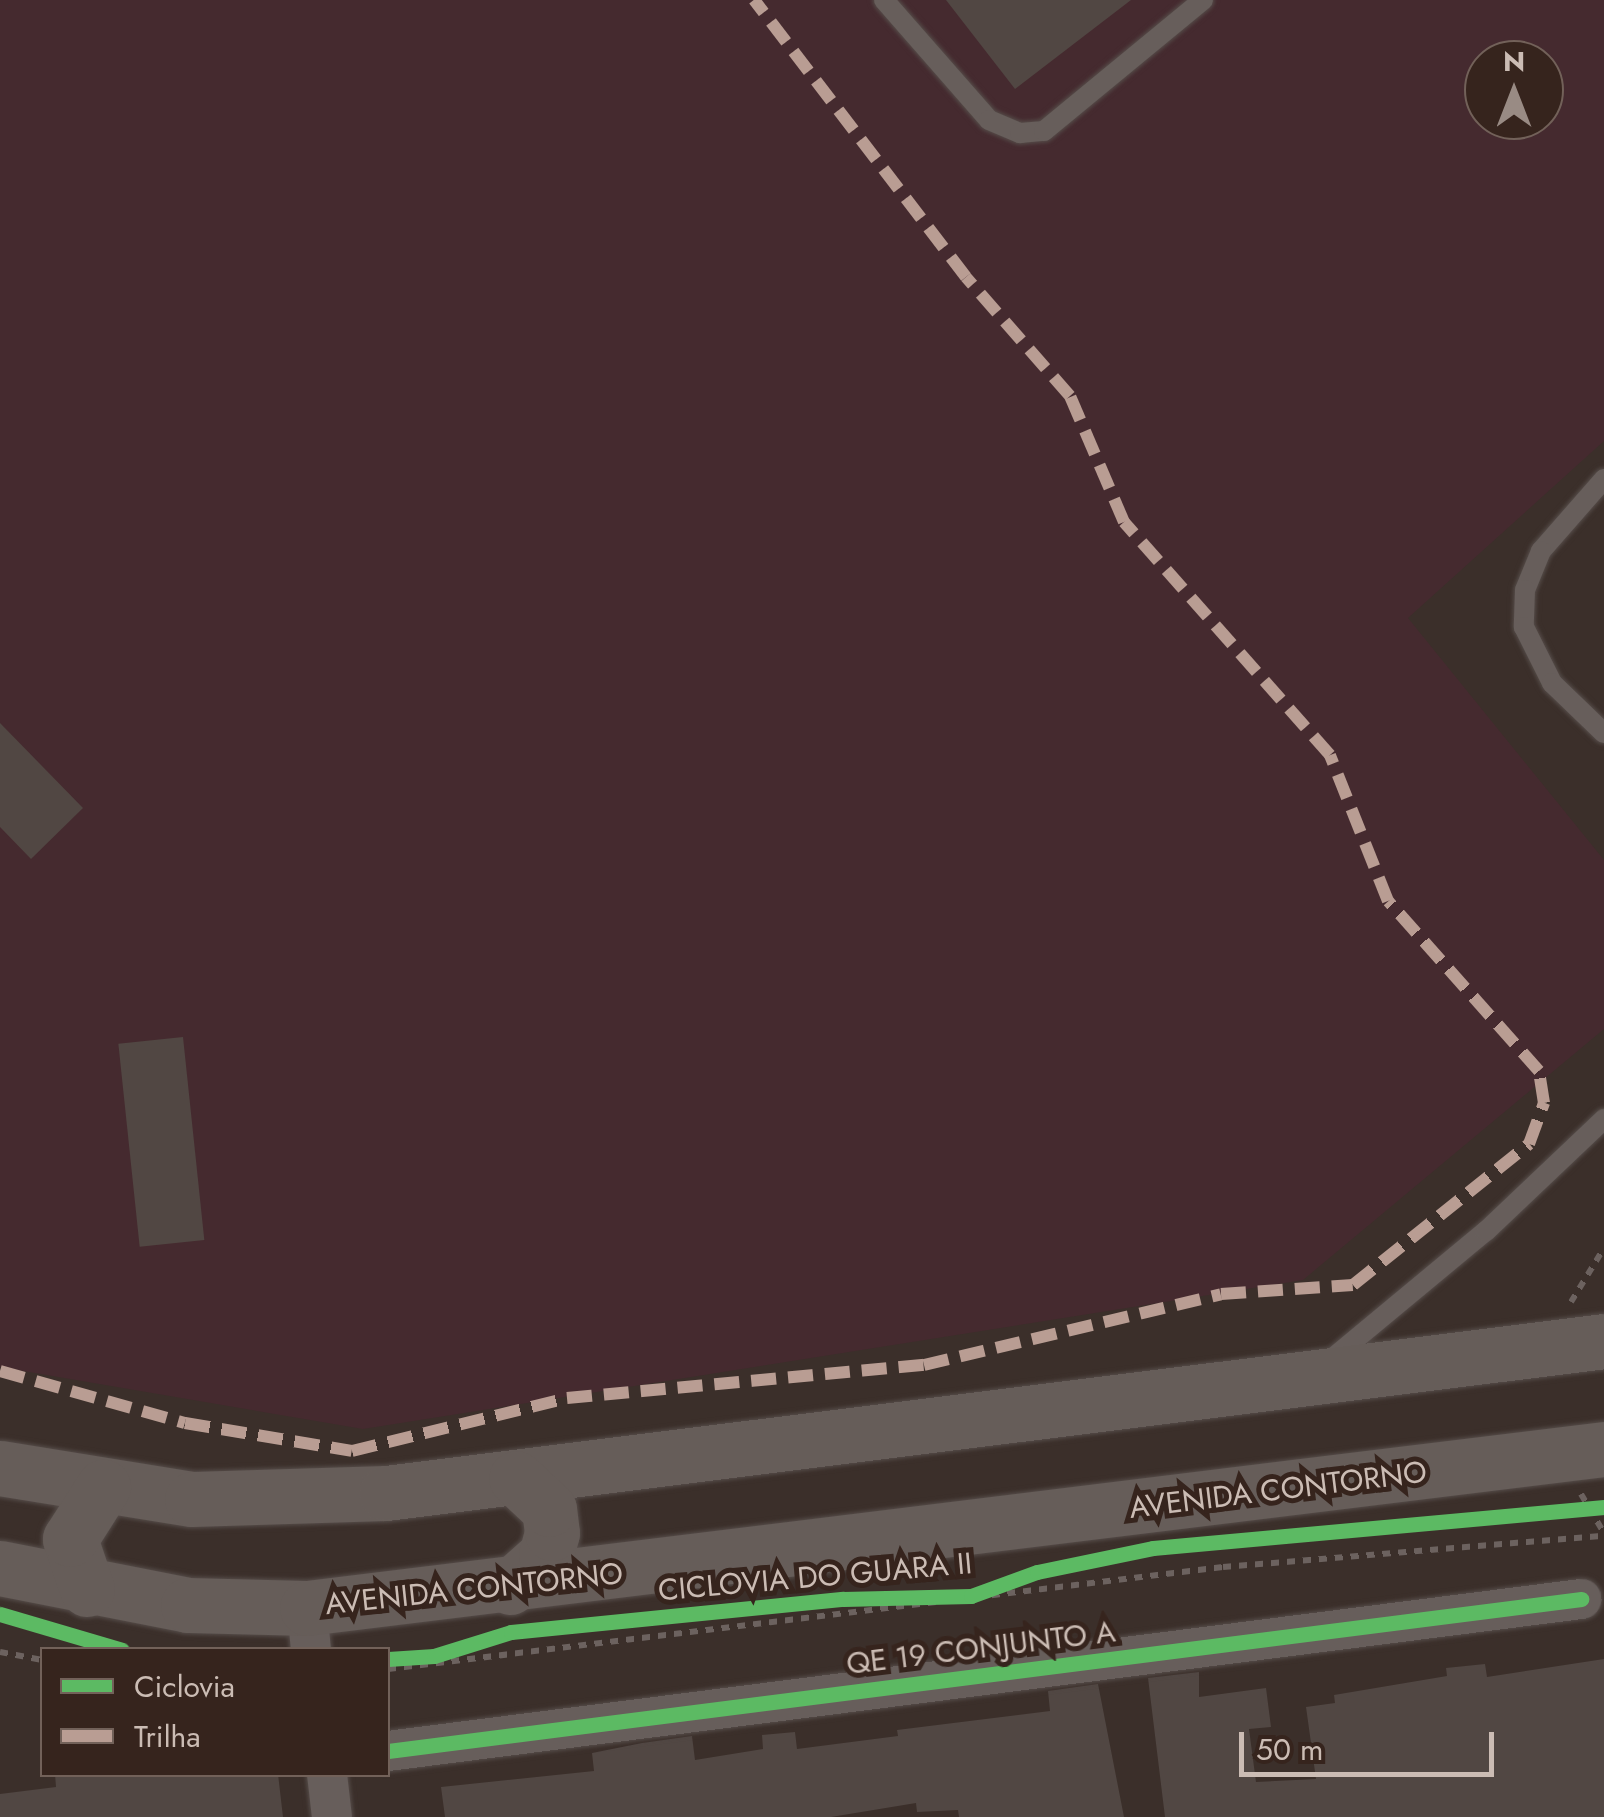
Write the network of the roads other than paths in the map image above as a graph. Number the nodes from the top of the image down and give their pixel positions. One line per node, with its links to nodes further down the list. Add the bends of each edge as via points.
1 (884, 0): 2 (lane, via 989,120 1020,133 1044,131)
2 (1203, 0)
3 (1604, 479): 4 (lane, via 1541,550 1526,590 1524,628 1552,683)
4 (1604, 732)
5 (1604, 1119): 7 (lane, via 1428,1282)
6 (1604, 1341): 7 (main road)
7 (1313, 1374): 10 (main road)
8 (1604, 1449): 15 (main road, AVENIDA CONTORNO)
9 (0, 1468): 11 (main road)
10 (516, 1478): 11 (main road, via 284,1500); 15 (main road, via 549,1510 552,1533 546,1555)
11 (102, 1488): 13 (main road, via 70,1539)
12 (0, 1568): 13 (main road, AVENIDA CONTORNO)
13 (87, 1588): 16 (main road, AVENIDA CONTORNO)
14 (1581, 1599): 17 (street, QE 19 CONJUNTO A)
15 (511, 1609): 16 (main road, AVENIDA CONTORNO)
16 (309, 1629)
17 (390, 1750)
18 (327, 1777): 19 (street)
19 (332, 1817)

